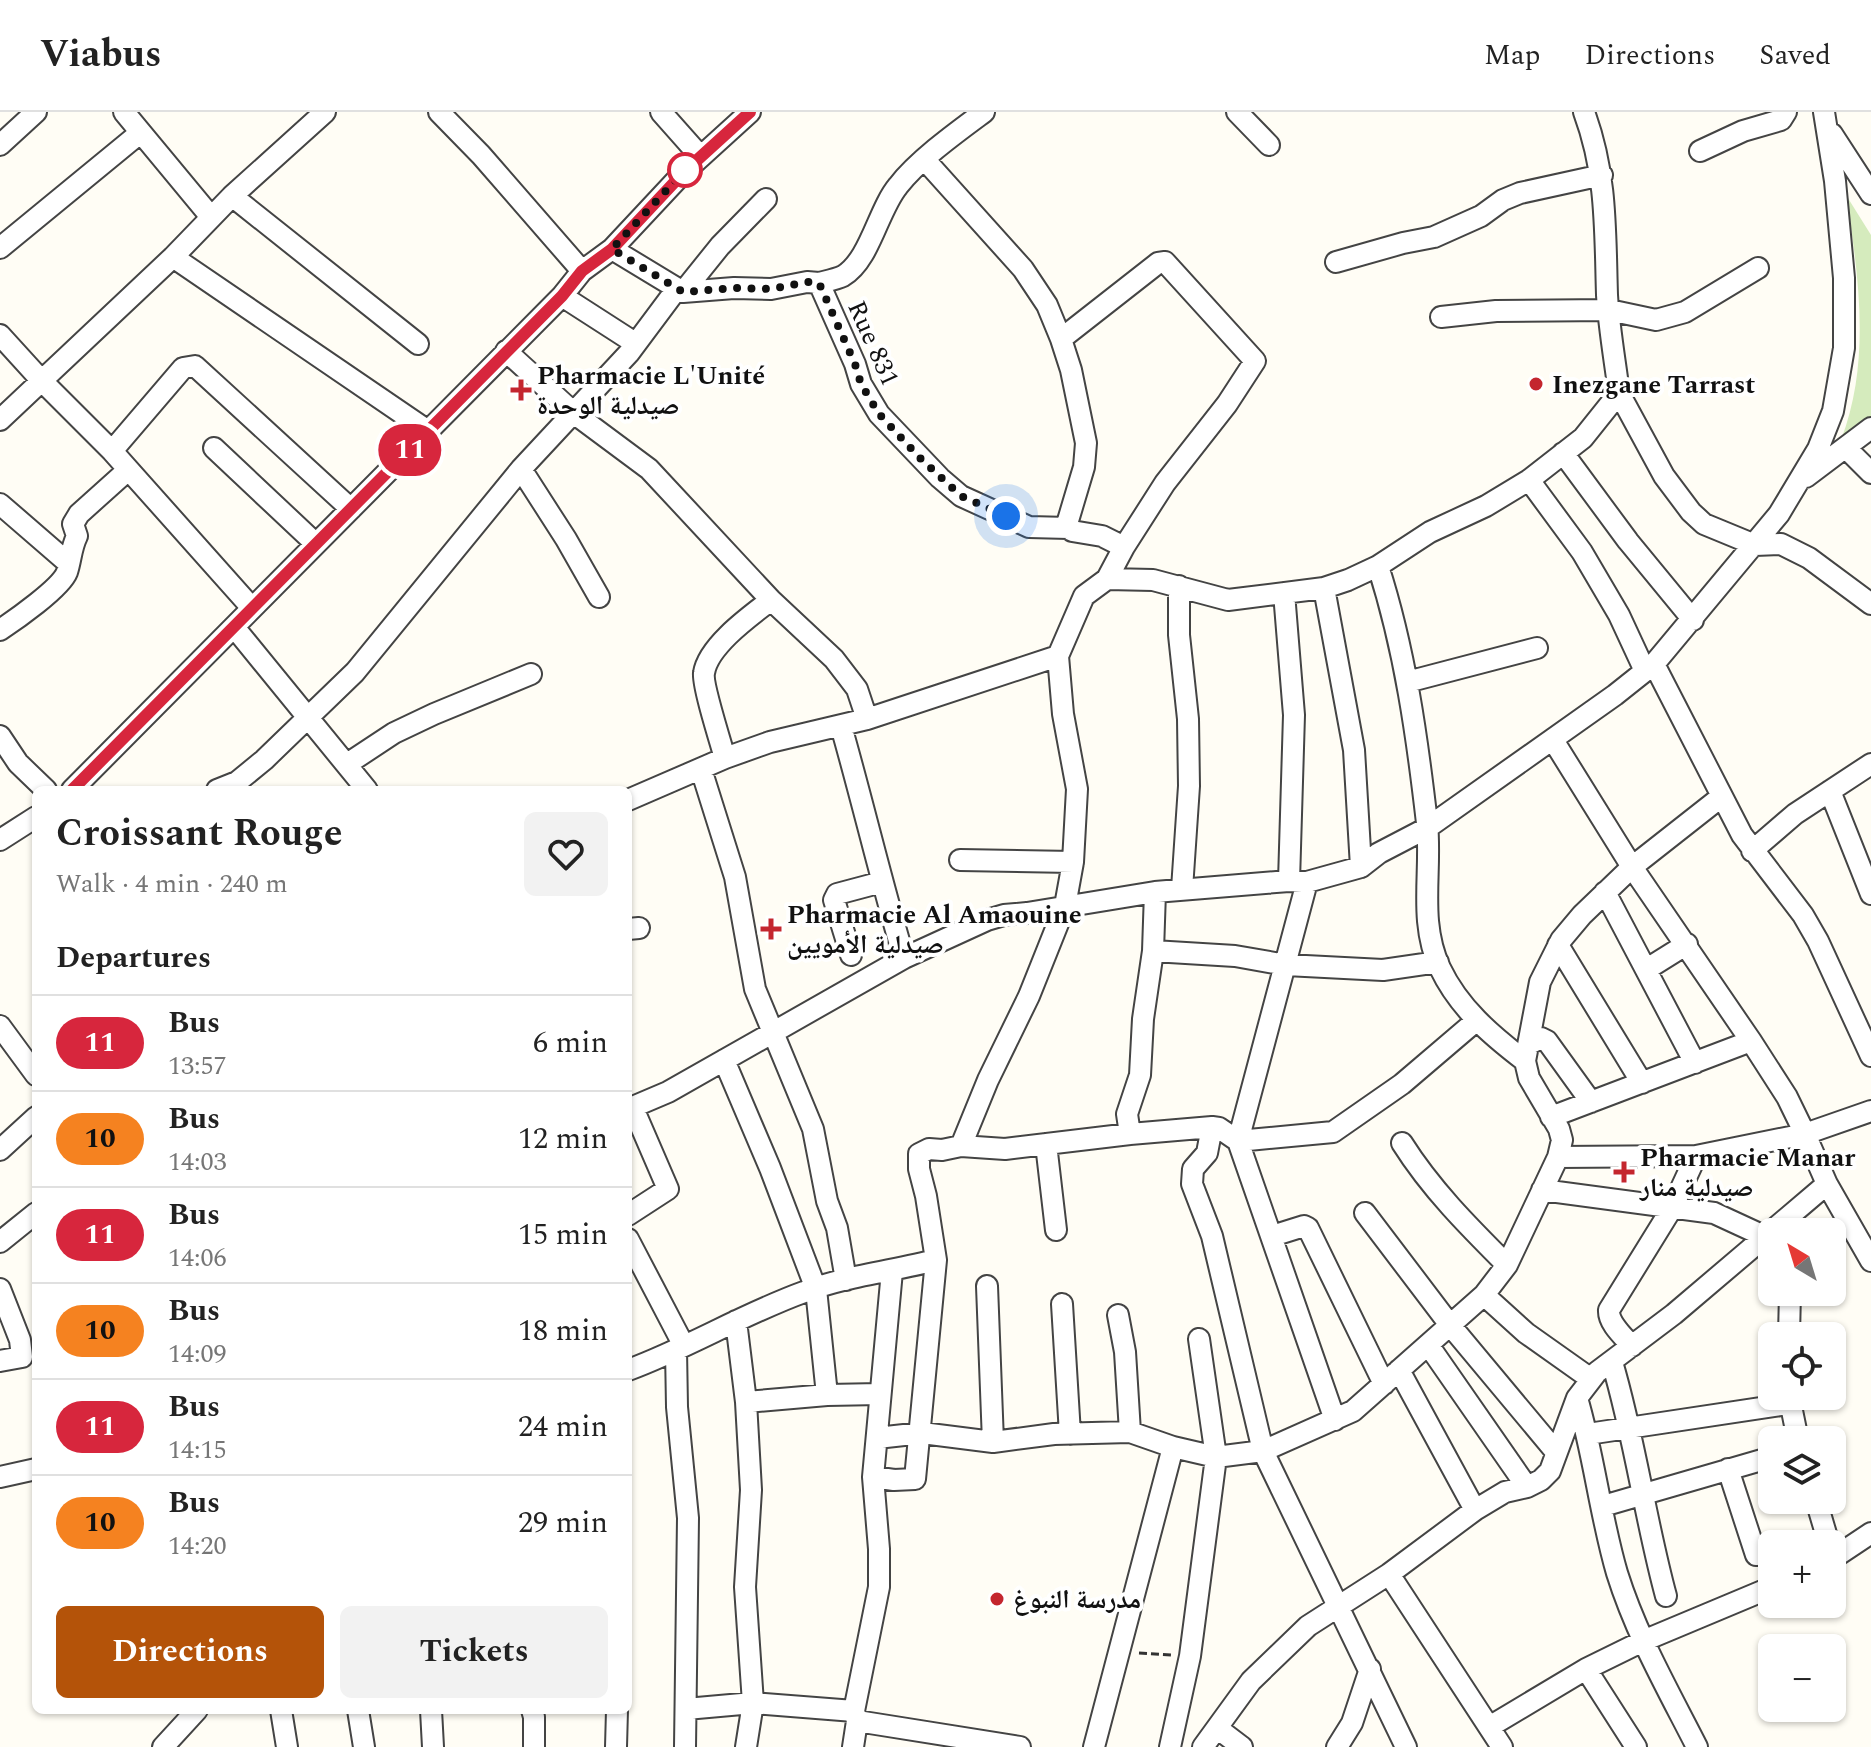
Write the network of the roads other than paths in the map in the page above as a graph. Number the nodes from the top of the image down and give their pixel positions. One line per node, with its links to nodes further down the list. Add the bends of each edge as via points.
1 (36, 112): 13 (street)
2 (124, 112): 12 (street)
3 (325, 112): 20 (street)
4 (439, 112): 28 (street)
5 (661, 112): 16 (street)
6 (750, 112): 16 (street)
7 (984, 112): 17 (street)
8 (1237, 112): 14 (street)
9 (1584, 112): 18 (street)
10 (1786, 112): 15 (street, via 1781,120)
11 (1826, 120): 19 (street); 53 (street, via 1844,278 1844,348 1833,411)
12 (140, 133): 22 (street); 23 (street)
13 (0, 145)
14 (1269, 145)
15 (1700, 151)
16 (700, 156): 24 (street)
17 (925, 160): 29 (street, via 892,194 861,258 843,276); 35 (street, via 1023,269)
18 (1602, 175): 26 (street, via 1520,193 1434,237); 32 (street)
19 (1871, 194)
20 (232, 196): 22 (street); 37 (street)
21 (766, 199): 30 (street)
22 (211, 217): 25 (street)
23 (0, 248)
24 (612, 249): 28 (street); 30 (street)
25 (173, 257): 39 (street); 44 (street)
26 (1336, 262)
27 (1758, 268): 32 (street, via 1672,317 1656,320)
28 (582, 271): 31 (street)
29 (819, 283): 30 (street, Rue 831); 56 (street, Rue 831, via 879,414 940,478 961,496 1029,527)
30 (679, 291): 36 (street)
31 (562, 296): 36 (street); 38 (street)
32 (1609, 310): 33 (street); 40 (street)
33 (1441, 317)
34 (0, 335): 39 (street)
35 (1061, 339): 56 (street, via 1086,443); 59 (street, via 1165,262 1255,361)
36 (635, 343): 41 (street)
37 (418, 344)
38 (506, 351): 41 (street); 44 (street)
39 (41, 380): 42 (street); 47 (street)
40 (1619, 393): 48 (street, via 1583,438); 58 (street, via 1664,476 1691,512 1704,524)
41 (575, 414): 49 (street); 67 (street, via 649,469)
42 (0, 420)
43 (1871, 428): 46 (street)
44 (428, 431): 55 (street)
45 (214, 448): 57 (street)
46 (1846, 448): 51 (street); 53 (street)
47 (112, 451): 50 (street); 55 (street, via 183,368 195,366)
48 (1563, 453): 52 (street); 70 (street)
49 (521, 469): 66 (street); 78 (street, via 355,672)
50 (128, 470): 60 (street, via 79,514); 69 (street)
51 (1871, 473)
52 (1529, 480): 61 (street); 75 (street, via 1582,552)
53 (1800, 482): 58 (street)
54 (0, 504): 60 (street)
55 (351, 509): 57 (street)
56 (1069, 528): 59 (street, Rue 831)
57 (316, 544): 69 (street)
58 (1755, 545): 68 (street, via 1781,544 1809,558); 70 (street)
59 (1124, 547): 62 (street)
60 (67, 562): 72 (street, via 58,587)
61 (1378, 566): 64 (street); 77 (street)
62 (1107, 579): 63 (street); 74 (street, via 1084,596)
63 (1179, 586): 65 (street, via 1228,600); 104 (street, via 1189,786)
64 (1324, 588): 65 (street); 100 (street, via 1354,750)
65 (1284, 593): 102 (street, via 1294,715)
66 (599, 597)
67 (771, 600): 79 (street, via 834,659 857,689); 83 (street, via 728,636 703,675)
68 (1871, 604)
69 (252, 608): 71 (street)
70 (1693, 620): 75 (street)
71 (234, 627): 78 (street); 88 (street)
72 (0, 630)
73 (1537, 648): 77 (street)
74 (1058, 656): 79 (street); 99 (street, via 1076,774)
75 (1650, 667): 82 (street); 92 (street)
76 (531, 674): 84 (street, via 394,733)
77 (1407, 682): 95 (street)
78 (307, 717): 84 (street); 89 (street, via 264,760)
79 (867, 719): 80 (street)
80 (841, 726): 83 (street); 103 (street)
81 (0, 736): 87 (street)
82 (1553, 740): 95 (street); 101 (street)
83 (725, 758): 85 (street)
84 (347, 764): 90 (street)
85 (701, 769): 93 (street); 119 (street, via 735,877 755,989)
86 (1869, 772): 91 (street)
87 (42, 786)
88 (76, 786)
89 (227, 786)
90 (364, 786)
91 (1830, 791): 97 (street); 107 (street)
92 (1721, 797): 97 (street); 101 (street)
93 (632, 798)
94 (32, 823): 96 (street)
95 (1427, 828): 100 (street); 114 (street, via 1425,901)
96 (0, 840)
97 (1752, 851): 122 (street, via 1803,915)
98 (960, 860): 99 (street)
99 (1073, 862): 108 (street)
100 (1361, 867): 102 (street)
101 (1632, 867): 106 (street); 109 (street)
102 (1298, 881): 104 (street); 115 (street)
103 (882, 882): 112 (street, via 837,894 834,900); 113 (street)
104 (1182, 889): 105 (street)
105 (1155, 892): 108 (street); 111 (street)
106 (1605, 892): 110 (street); 116 (street)
107 (1871, 894)
108 (1065, 906): 113 (street, via 987,920); 139 (street)
109 (1687, 944): 116 (street); 120 (street)
110 (1558, 945): 121 (street, via 1540,982); 126 (street)
111 (1153, 951): 115 (street); 134 (street, via 1140,1075 1127,1114)
112 (851, 955)
113 (904, 958): 119 (street)
114 (1438, 962): 115 (street, via 1383,970); 117 (street, via 1453,992)
115 (1286, 965): 136 (street)
116 (1647, 969): 124 (street)
117 (1477, 1020): 121 (street, via 1485,1030); 136 (street, via 1342,1128 1323,1135)
118 (0, 1026): 125 (street)
119 (772, 1034): 123 (street); 160 (street, via 813,1129)
120 (1751, 1041): 124 (street); 135 (street)
121 (1527, 1052): 127 (street, via 1541,1038 1547,1041); 131 (street, via 1529,1078)
122 (1871, 1056)
123 (724, 1060): 128 (street); 163 (street)
124 (1695, 1063): 126 (street)
125 (32, 1070)
126 (1642, 1083): 127 (street)
127 (1591, 1102): 131 (street)
128 (632, 1107)
129 (1871, 1111): 135 (street)
130 (632, 1112): 146 (street, via 668,1189)
131 (1551, 1117): 142 (street, via 1562,1140)
132 (32, 1121): 140 (street)
133 (1212, 1127): 134 (street); 136 (street); 193 (street, via 1207,1153 1193,1169 1192,1184 1212,1236)
134 (1130, 1134): 138 (street)
135 (1805, 1134): 141 (street); 143 (street)
136 (1238, 1141): 152 (street)
137 (1402, 1143): 158 (street, via 1440,1197)
138 (1046, 1144): 139 (street, via 1005,1149); 150 (street)
139 (961, 1146): 156 (street, via 919,1154)
140 (0, 1150)
141 (1696, 1156): 142 (street); 145 (street)
142 (1558, 1157): 144 (street)
143 (1827, 1184): 149 (street); 157 (street)
144 (1542, 1190): 145 (street); 158 (street)
145 (1672, 1208): 151 (street, via 1714,1213); 171 (street, via 1609,1310 1611,1321)
146 (632, 1212)
147 (1365, 1213): 168 (street)
148 (32, 1216): 153 (street)
149 (1796, 1218)
150 (1056, 1230)
151 (1758, 1233)
152 (1272, 1236): 177 (street, via 1308,1228); 184 (street)
153 (0, 1242)
154 (1758, 1244): 171 (street)
155 (632, 1247): 172 (street)
156 (936, 1260): 159 (street); 187 (street)
157 (1871, 1261)
158 (1507, 1265): 164 (street)
159 (892, 1271): 160 (street); 179 (street)
160 (846, 1280): 163 (street)
161 (987, 1286): 191 (street)
162 (0, 1289): 173 (street)
163 (816, 1289): 167 (street); 180 (street)
164 (1484, 1295): 168 (street); 178 (street)
165 (1062, 1304): 188 (street)
166 (1118, 1315): 186 (street)
167 (736, 1321): 172 (street); 182 (street)
168 (1450, 1325): 170 (street); 194 (street)
169 (1199, 1339): 195 (street)
170 (1429, 1346): 177 (street); 201 (street)
171 (1632, 1346): 175 (street)
172 (680, 1348): 176 (street); 216 (street, via 677,1407 688,1518)
173 (29, 1359): 174 (street)
174 (0, 1361)
175 (1612, 1362): 178 (street); 185 (street)
176 (632, 1368)
177 (1391, 1377): 184 (street); 204 (street)
178 (1591, 1379): 181 (street)
179 (880, 1394): 180 (street); 190 (street)
180 (827, 1395): 182 (street)
181 (1577, 1398): 189 (street); 194 (street)
182 (746, 1402): 215 (street, via 751,1490 745,1597)
183 (1758, 1406): 185 (street)
184 (1335, 1420): 193 (street)
185 (1630, 1429): 189 (street); 202 (street)
186 (1130, 1432): 188 (street); 192 (street)
187 (922, 1433): 190 (street); 191 (street); 200 (street, via 915,1479)
188 (1070, 1434): 191 (street)
189 (1588, 1434): 203 (street)
190 (877, 1438): 200 (street)
191 (993, 1442)
192 (1173, 1447): 195 (street); 237 (street)
193 (1263, 1451): 195 (street); 211 (street)
194 (1556, 1452): 201 (street, via 1550,1471)
195 (1216, 1457): 238 (street, via 1190,1656)
196 (1758, 1461): 197 (street)
197 (1728, 1469): 202 (street); 207 (street)
198 (32, 1470): 199 (street)
199 (0, 1477)
200 (873, 1477): 223 (street, via 879,1587)
201 (1527, 1487): 204 (street, via 1505,1492)
202 (1641, 1495): 203 (street); 210 (street)
203 (1603, 1506): 212 (street, via 1617,1570)
204 (1475, 1510): 208 (street)
205 (1871, 1533): 206 (street)
206 (1846, 1549)
207 (1756, 1555)
208 (1389, 1574): 211 (street); 224 (street)
209 (1758, 1593): 212 (street)
210 (1666, 1596)
211 (1337, 1605): 213 (street); 225 (street, via 1269,1662)
212 (1643, 1641): 214 (street); 244 (street)
213 (1370, 1669): 227 (street); 241 (street, via 1352,1723)
214 (1586, 1669): 224 (street); 243 (street)
215 (753, 1703): 216 (street); 223 (street); 235 (street)
216 (686, 1709): 234 (street)
217 (193, 1714): 228 (street)
218 (282, 1714): 229 (street)
219 (359, 1714): 230 (street)
220 (431, 1714): 231 (street)
221 (532, 1714): 232 (street)
222 (617, 1714): 233 (street)
223 (856, 1716): 226 (street); 236 (street)
224 (1489, 1727): 242 (street)
225 (1217, 1728): 239 (street); 240 (street)
226 (1010, 1746)
227 (1403, 1746)
228 (163, 1747)
229 (287, 1747)
230 (364, 1747)
231 (433, 1747)
232 (534, 1747)
233 (616, 1747)
234 (685, 1747)
235 (746, 1747)
236 (853, 1747)
237 (1094, 1747)
238 (1170, 1747)
239 (1203, 1747)
240 (1242, 1747)
241 (1337, 1747)
242 (1502, 1747)
243 (1636, 1747)
244 (1697, 1747)

